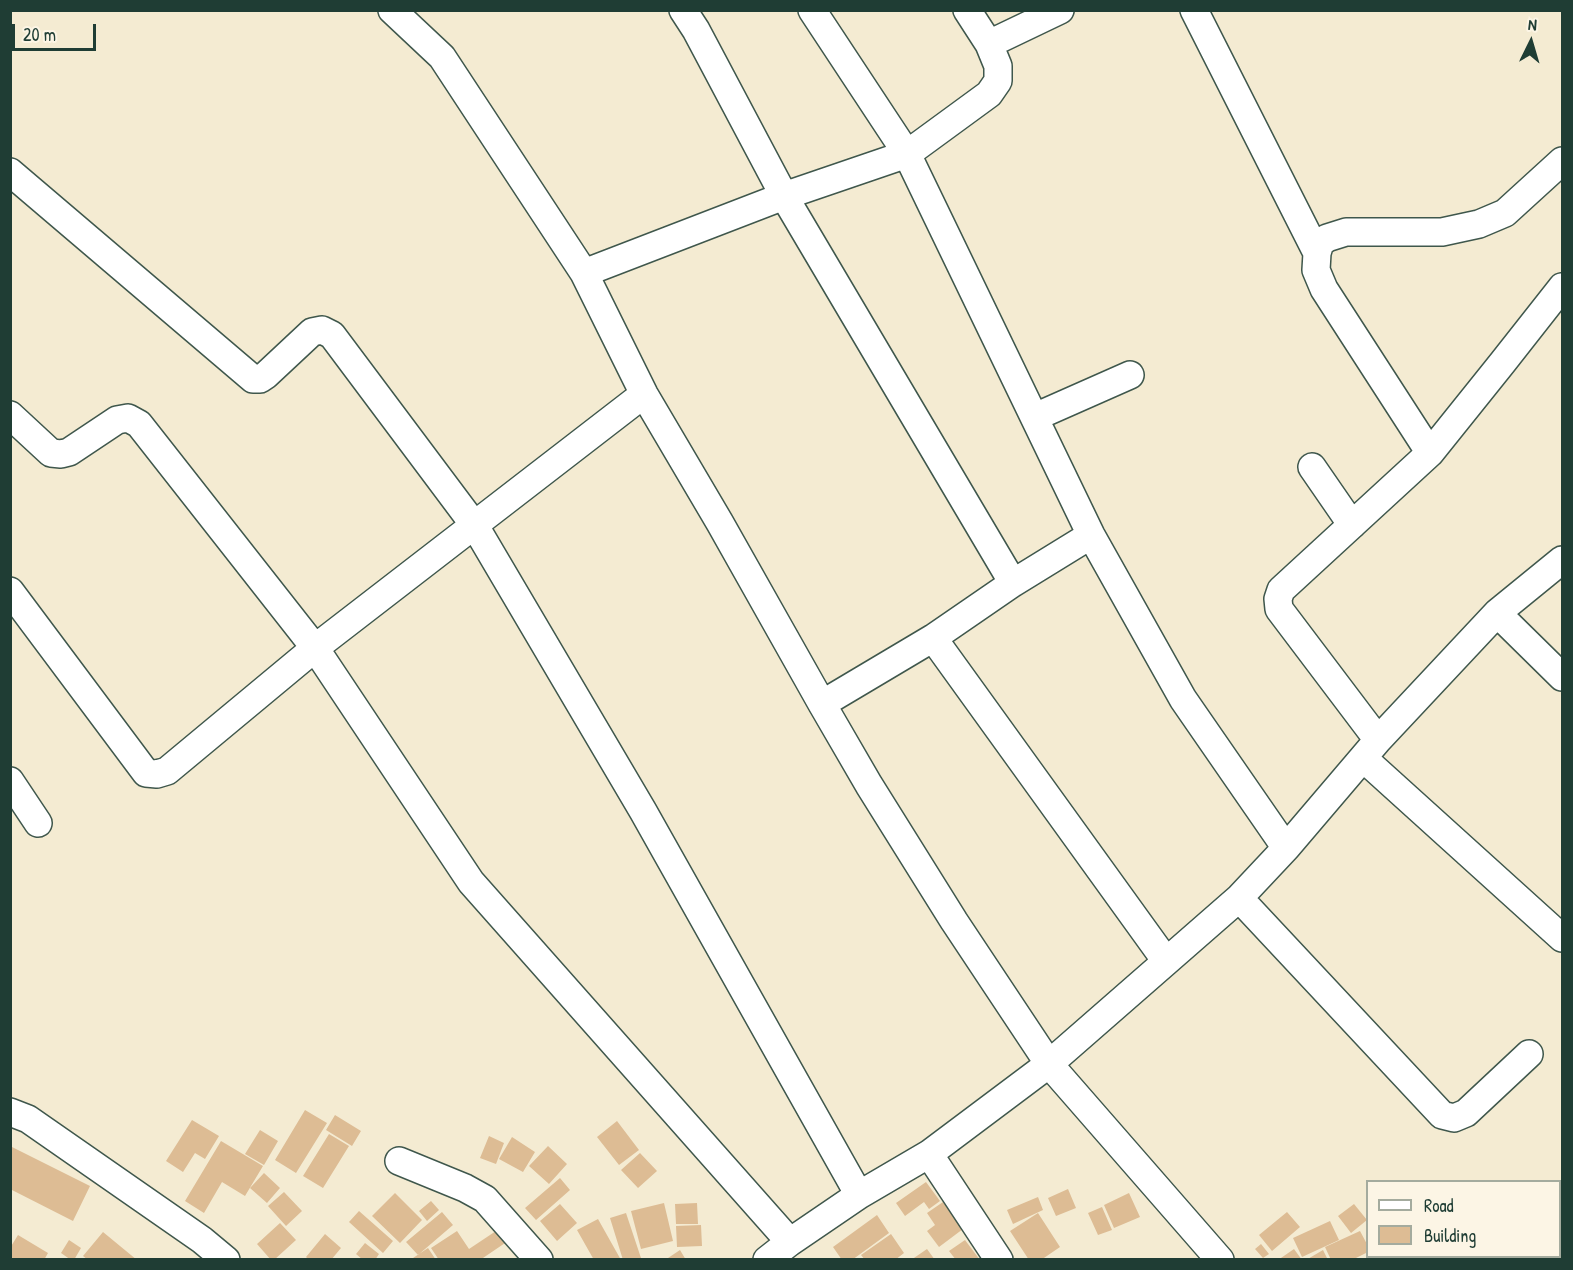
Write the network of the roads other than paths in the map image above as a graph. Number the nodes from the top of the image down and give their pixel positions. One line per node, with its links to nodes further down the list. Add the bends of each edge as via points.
1 (392, 10): 13 (street, via 442,57)
2 (683, 10): 11 (street)
3 (812, 10): 8 (street)
4 (967, 10): 7 (street)
5 (1060, 10): 7 (street)
6 (1194, 10): 12 (street)
7 (989, 44): 8 (street, via 998,66 998,81 989,94)
8 (907, 154): 11 (street); 18 (street)
9 (1563, 161): 12 (street, via 1504,213 1479,224 1442,232 1346,232 1320,243)
10 (10, 172): 22 (street, via 253,379 266,375 312,332 332,334)
11 (784, 196): 13 (street); 25 (street)
12 (1317, 253): 19 (street, via 1316,270 1324,289)
13 (584, 273): 16 (street)
14 (1563, 286): 19 (street)
15 (1130, 375): 18 (street)
16 (644, 394): 22 (street); 31 (street)
17 (10, 415): 29 (street, via 51,453 61,454 117,420 128,418 139,424)
18 (1035, 417): 23 (street)
19 (1430, 453): 21 (street)
20 (1312, 467): 21 (street)
21 (1352, 525): 32 (street, via 1281,591 1278,609)
22 (475, 526): 29 (street); 44 (street, via 643,811)
23 (1091, 535): 25 (street); 35 (street, via 1183,699)
24 (1563, 560): 27 (street)
25 (1013, 583): 28 (street)
26 (10, 591): 29 (street, via 146,773 167,771)
27 (1497, 613): 30 (street); 32 (street)
28 (933, 638): 31 (street); 38 (street)
29 (315, 648): 45 (street, via 471,882)
30 (1563, 677)
31 (822, 704): 40 (street, via 954,921)
32 (1370, 749): 35 (street); 37 (street)
33 (10, 781): 34 (street)
34 (38, 823)
35 (1286, 848): 36 (street)
36 (1239, 898): 38 (street); 39 (street, via 1442,1115 1454,1118 1466,1113)
37 (1563, 938)
38 (1166, 961): 40 (street)
39 (1529, 1054)
40 (1049, 1064): 42 (street); 50 (street)
41 (10, 1113): 46 (street, via 28,1119)
42 (929, 1154): 44 (street); 49 (street)
43 (399, 1161): 47 (street, via 485,1199)
44 (859, 1195): 45 (street)
45 (790, 1242): 48 (street)
46 (226, 1260)
47 (539, 1260)
48 (767, 1260)
49 (999, 1260)
50 (1220, 1260)

